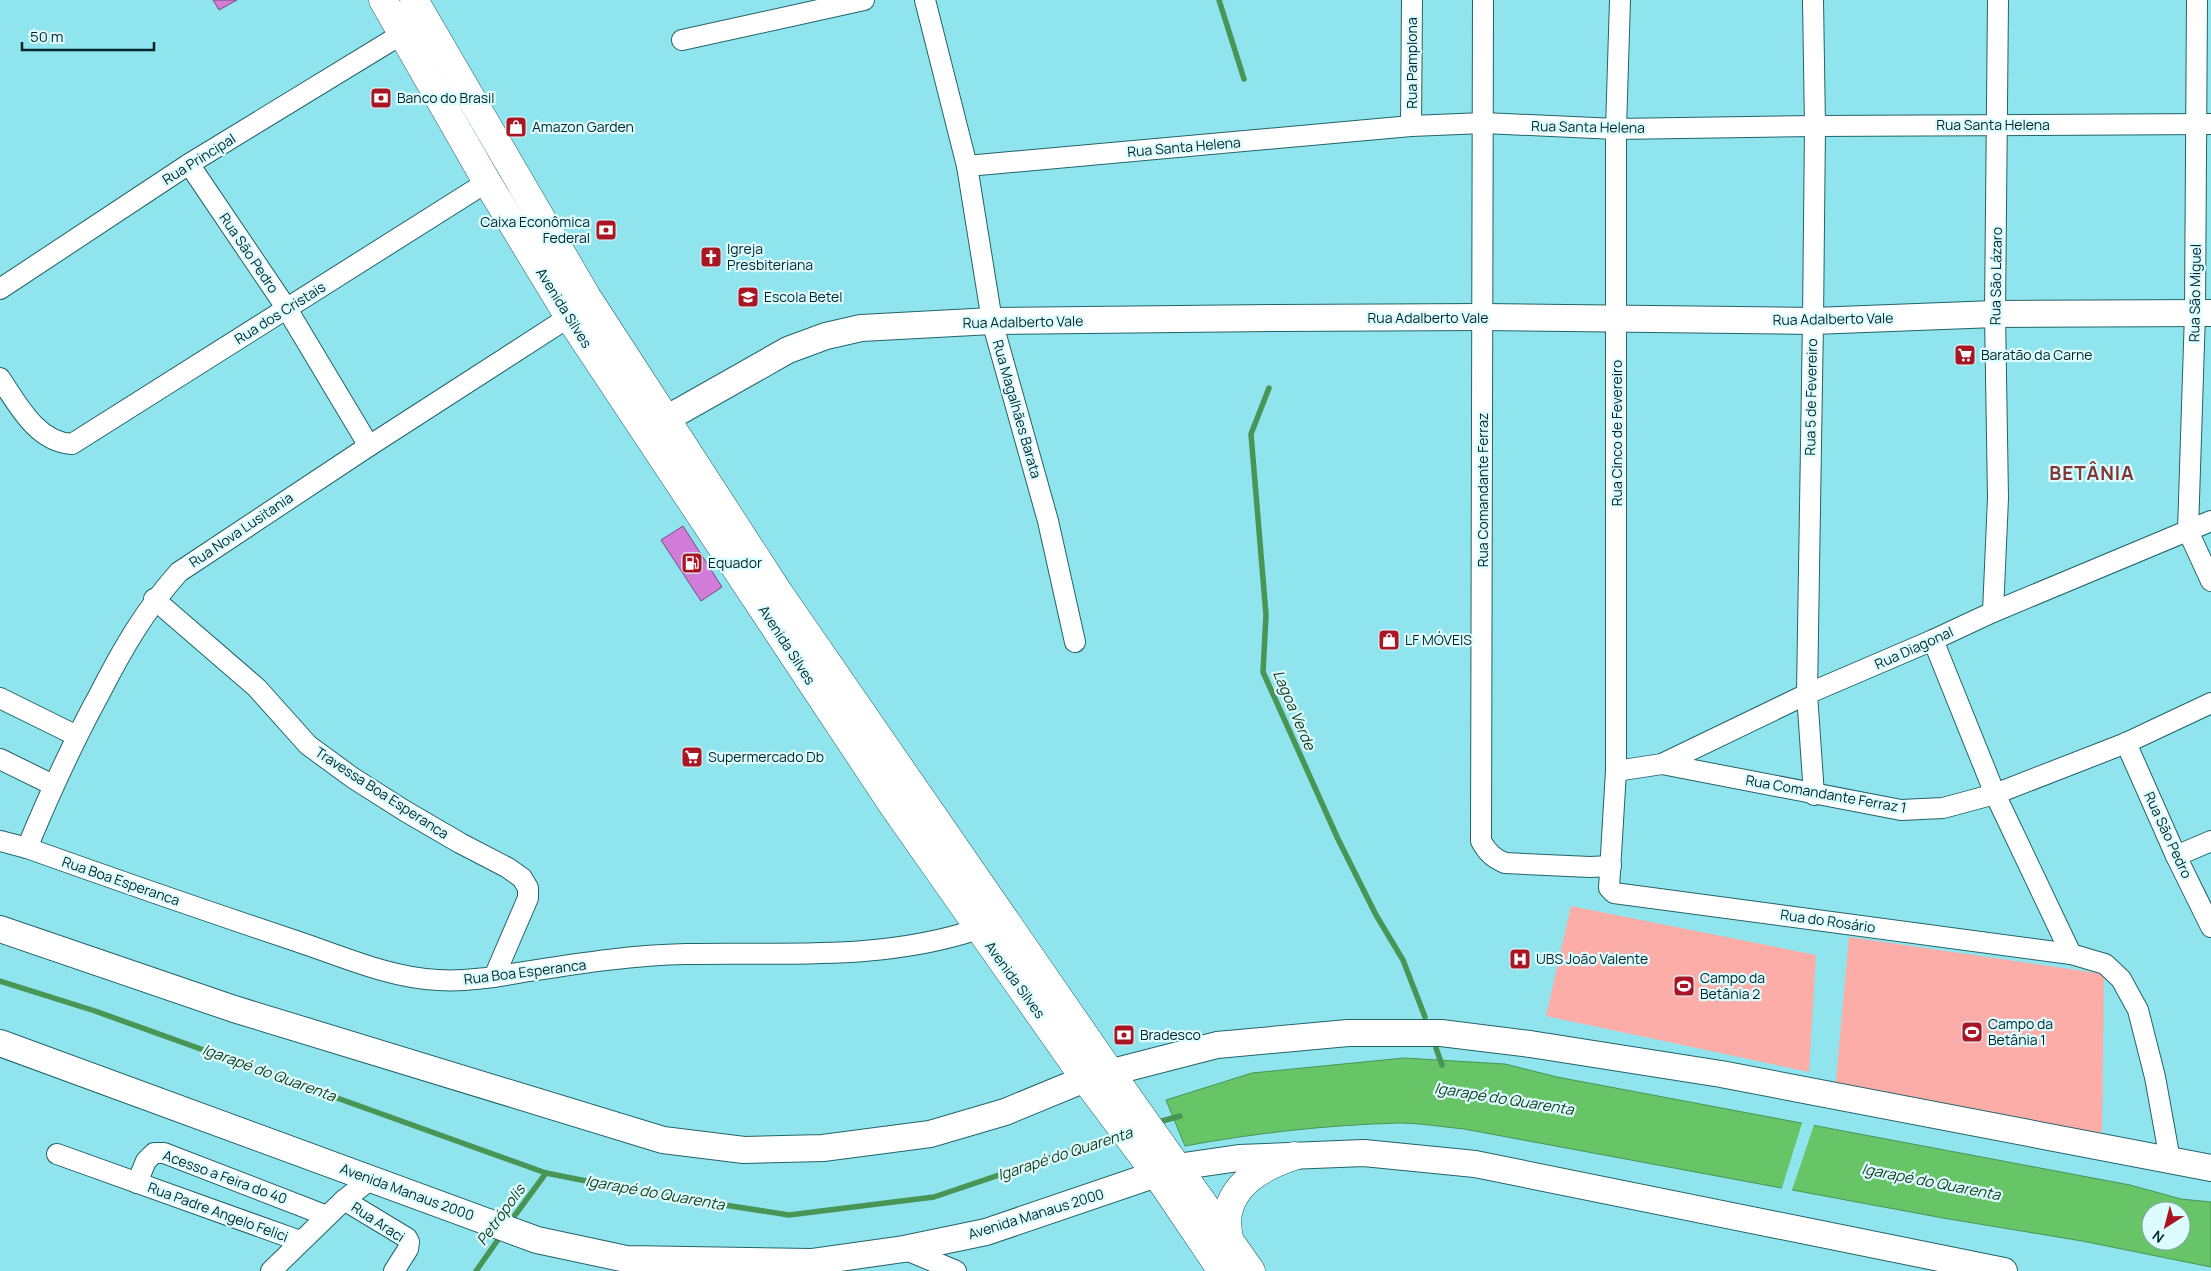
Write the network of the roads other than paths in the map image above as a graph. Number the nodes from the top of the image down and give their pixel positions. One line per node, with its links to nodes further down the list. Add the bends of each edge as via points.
1 (383, 0): 11 (main road, Avenida Silves)
2 (414, 0): 32 (main road, Avenida Silves, via 587,297)
3 (864, 0): 12 (street)
4 (925, 0): 20 (street, Rua Magalhães Barata)
5 (1412, 0): 16 (street, Rua Pamplona)
6 (1483, 0): 13 (street, Rua Comandante Ferraz)
7 (1620, 0): 18 (street, Rua Cinco de Fevereiro)
8 (1813, 0): 17 (street, Rua 5 de Fevereiro)
9 (1998, 0): 14 (street, Rua São Lázaro)
10 (2197, 0): 15 (street, Rua São Miguel)
11 (402, 34): 19 (street, Rua Principal); 21 (main road, Avenida Silves)
12 (682, 40)
13 (1484, 123): 16 (street, Rua Santa Helena); 18 (street, Rua Santa Helena); 27 (street, Rua Comandante Ferraz)
14 (1998, 124): 15 (street, Rua Santa Helena); 17 (street, Rua Santa Helena); 25 (street, Rua São Lázaro)
15 (2204, 124): 24 (street, Rua São Miguel)
16 (1411, 126): 20 (street, Rua Santa Helena)
17 (1815, 126): 18 (street, Rua Santa Helena); 30 (street, Rua 5 de Fevereiro)
18 (1616, 129): 28 (street, Rua Cinco de Fevereiro)
19 (189, 164): 22 (street, Rua Principal); 23 (street, Rua São Pedro)
20 (967, 166): 29 (street, Rua Magalhães Barata)
21 (487, 182): 23 (street, Rua dos Cristais); 26 (main road, Avenida Silves)
22 (0, 289)
23 (287, 309): 31 (street, Rua dos Cristais, via 72,444 60,443 46,436 27,418); 33 (street, Rua São Pedro)
24 (2203, 313): 25 (street, Rua Adalberto Vale); 35 (street, Rua São Miguel)
25 (1995, 314): 30 (street, Rua Adalberto Vale); 38 (street, Rua São Lázaro, via 1998,498)
26 (569, 317): 33 (street, Rua Nova Lusitania); 59 (main road, Avenida Silves)
27 (1484, 317): 28 (street, Rua Adalberto Vale); 29 (street, Rua Adalberto Vale); 56 (street, Rua Comandante Ferraz, via 1481,841 1494,858 1505,864)
28 (1618, 319): 30 (street, Rua Adalberto Vale); 48 (street, Rua Cinco de Fevereiro)
29 (992, 321): 32 (street, Rua Adalberto Vale, via 861,328 826,336 788,350); 40 (street, Rua Magalhães Barata, via 1048,521)
30 (1813, 322): 41 (street, Rua 5 de Fevereiro)
31 (0, 378)
32 (666, 419): 63 (main road, Avenida Silves)
33 (369, 446): 37 (street, Rua Nova Lusitania, via 179,572)
34 (2211, 521): 35 (street, Rua Diagonal)
35 (2188, 531): 36 (street, Rua São Miguel); 38 (street, Rua Diagonal)
36 (2211, 581)
37 (154, 599): 44 (street, Rua Nova Lusitania); 61 (street, Travessa Boa Esperanca, via 257,688 308,745 398,806 522,878 528,888 528,898)
38 (1993, 612): 39 (street, Rua Diagonal)
39 (1933, 640): 41 (street, Rua Diagonal); 51 (street)
40 (1075, 642)
41 (1806, 694): 47 (street, Rua Diagonal); 50 (street, Rua 5 de Fevereiro)
42 (0, 698): 44 (street)
43 (2211, 704): 45 (street, Rua Comandante Ferraz 1)
44 (77, 736): 49 (street, Rua Nova Lusitania)
45 (2126, 743): 51 (street, Rua Comandante Ferraz 1); 55 (street, Rua São Pedro)
46 (0, 759): 49 (street)
47 (1662, 764): 48 (street, Rua Diagonal); 50 (street, Rua Comandante Ferraz 1)
48 (1616, 772): 56 (street, Rua Cinco de Fevereiro)
49 (53, 784): 54 (street, Rua Nova Lusitania)
50 (1814, 794): 51 (street, Rua Comandante Ferraz 1, via 1900,810 1943,808)
51 (1995, 794): 60 (street)
52 (0, 841): 54 (street, Rua Boa Esperanca)
53 (2211, 841): 55 (street)
54 (27, 848): 61 (street, Rua Boa Esperanca, via 395,973 434,980)
55 (2176, 856): 57 (street, Rua São Pedro)
56 (1611, 866): 60 (street, Rua do Rosário, via 1608,888 1614,893)
57 (2211, 927)
58 (0, 929): 63 (street, via 234,1009 663,1140 744,1150 823,1148 930,1134 1005,1112)
59 (978, 929): 61 (street, Rua Boa Esperanca, via 909,947 844,954 659,955); 63 (main road, Avenida Silves)
60 (2070, 954): 66 (street, Rua do Rosário, via 2105,964 2121,979 2138,1010 2155,1077)
61 (494, 977)
62 (0, 1043): 68 (street, Avenida Manaus 2000)
63 (1098, 1076): 66 (street, via 1217,1045 1348,1033 1440,1033 1721,1074); 67 (main road, Avenida Silves)
64 (57, 1154): 71 (street, Rua Padre Angelo Felici)
65 (1294, 1156): 67 (street, Avenida Manaus 2000); 74 (main road, via 1270,1164 1243,1183 1232,1200 1227,1219); 82 (street, Avenida Manaus 2000, via 1364,1153 1474,1164)
66 (2170, 1160): 69 (street)
67 (1163, 1166): 74 (main road, Avenida Silves); 76 (street, Avenida Manaus 2000, via 986,1232); 80 (main road, Avenida Silves)
68 (340, 1168): 70 (street, Avenida Manaus 2000); 72 (street)
69 (2211, 1168)
70 (371, 1179): 72 (street); 76 (street, Avenida Manaus 2000, via 537,1240 626,1258 811,1262)
71 (137, 1183): 73 (street, Acesso a Feira do 40, via 146,1161 154,1153 164,1153); 75 (street, Rua Padre Angelo Felici)
72 (344, 1200): 73 (street); 78 (street, Rua Araci, via 410,1242)
73 (327, 1216): 75 (street)
74 (1229, 1239): 81 (main road, Avenida Silves)
75 (300, 1241): 77 (street)
76 (904, 1249): 79 (street)
77 (271, 1271)
78 (394, 1271)
79 (956, 1271)
80 (1222, 1271)
81 (1251, 1271)
82 (2004, 1271)

